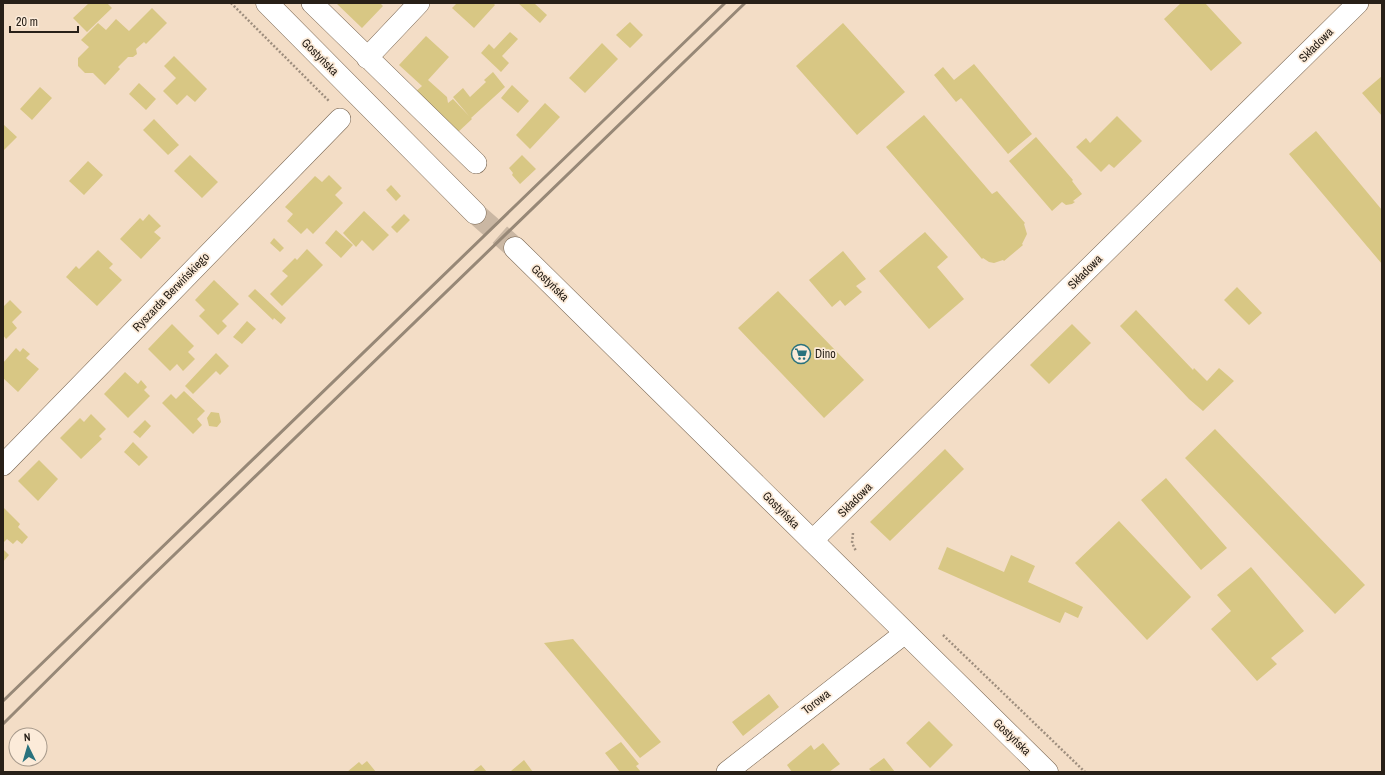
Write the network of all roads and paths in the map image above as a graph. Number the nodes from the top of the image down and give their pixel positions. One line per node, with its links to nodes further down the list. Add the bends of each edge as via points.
1 (232, 3): 7 (path, via 337,109)
2 (267, 3): 9 (main road, Gostyńska)
3 (312, 3): 6 (street)
4 (419, 3): 6 (street)
5 (1358, 3): 13 (street, Składowa)
6 (367, 58): 8 (street)
7 (340, 119): 11 (street, Ryszarda Berwińskiego)
8 (476, 163)
9 (475, 213)
10 (514, 248): 13 (main road, Gostyńska)
11 (3, 465)
12 (855, 527): 14 (path, via 852,543)
13 (812, 541): 16 (main road, Gostyńska)
14 (858, 556)
15 (939, 631): 19 (path)
16 (906, 633): 17 (street, Torowa); 18 (main road, Gostyńska)
17 (727, 772)
18 (1047, 772)
19 (1085, 772)

